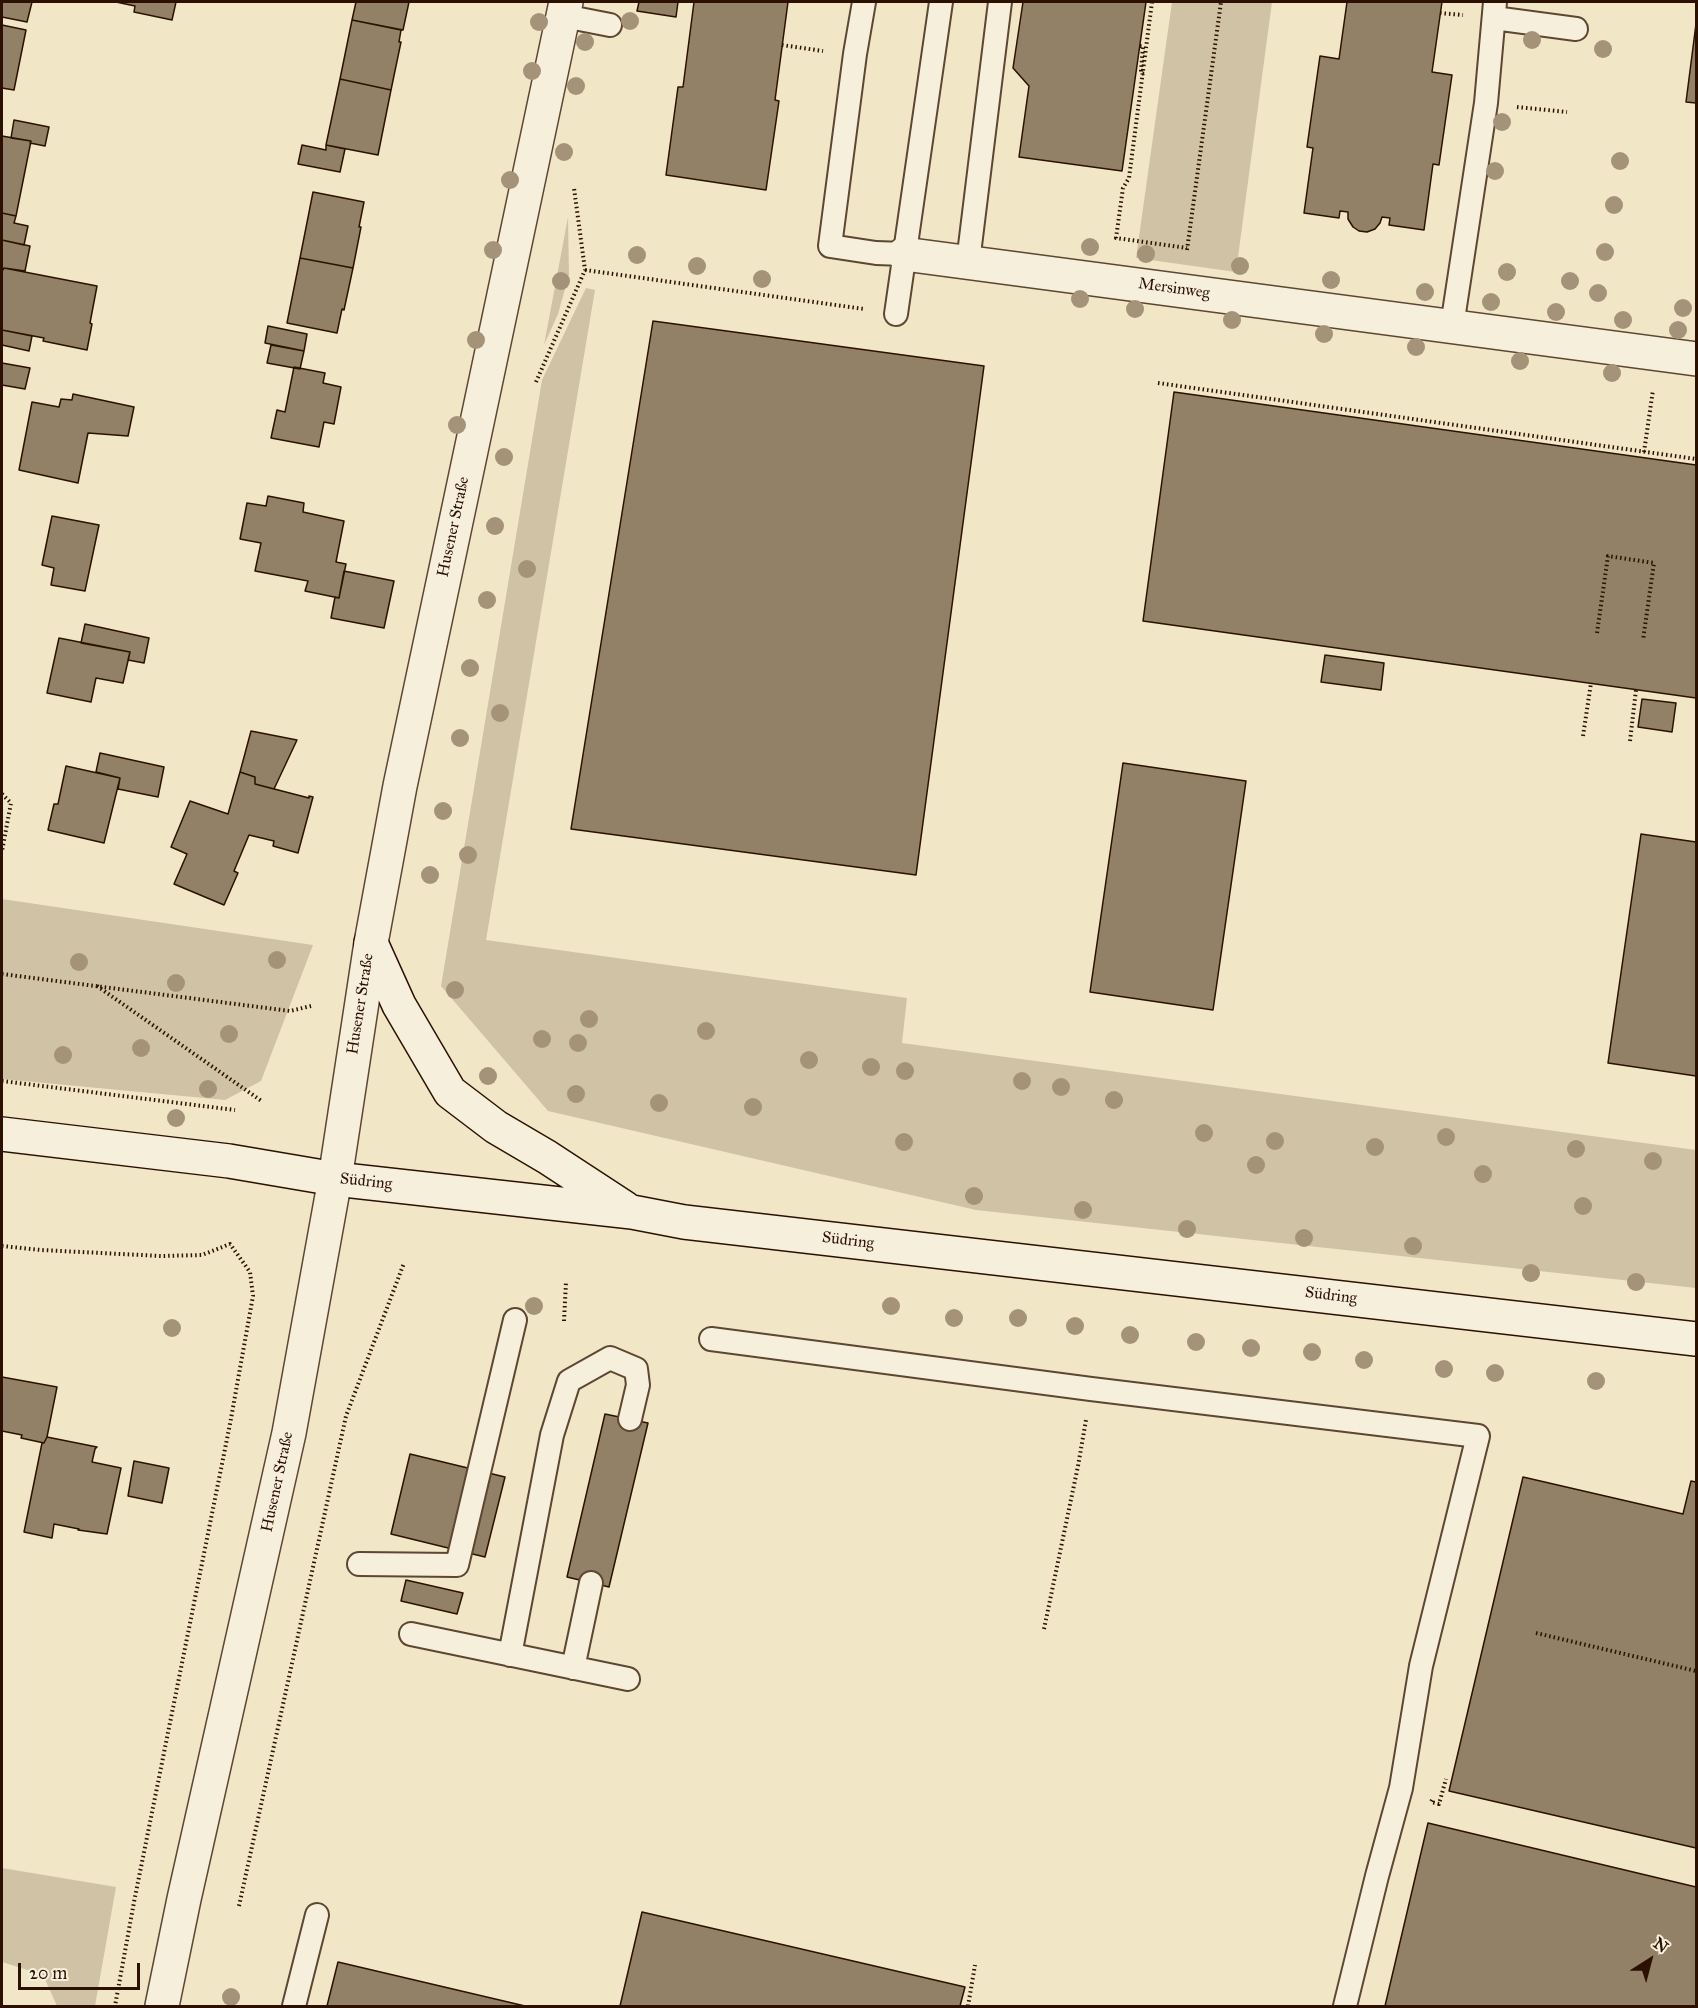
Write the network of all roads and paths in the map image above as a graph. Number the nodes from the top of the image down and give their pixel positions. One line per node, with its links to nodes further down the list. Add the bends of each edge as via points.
1 (864, 2): 12 (lane)
2 (941, 2): 16 (lane)
3 (1000, 2): 17 (lane)
4 (1152, 2): 13 (path)
5 (1221, 2): 15 (path)
6 (565, 9): 8 (lane); 36 (street, Husener Straße, via 402,774)
7 (1494, 10): 9 (lane); 21 (lane, via 1486,104)
8 (609, 25)
9 (1576, 29)
10 (782, 45): 12 (path)
11 (1140, 46): 13 (path)
12 (855, 54): 16 (lane, via 830,246)
13 (1144, 74): 15 (path, via 1116,238)
14 (574, 188): 18 (path)
15 (1187, 248): 19 (path)
16 (904, 254): 17 (street, Mersinweg); 20 (lane)
17 (968, 262): 19 (street, Mersinweg)
18 (585, 270): 20 (path); 24 (path)
19 (1182, 290): 21 (street, Mersinweg)
20 (896, 314)
21 (1452, 326): 22 (street, Mersinweg)
22 (1658, 354): 23 (street, Mersinweg); 26 (path)
23 (1696, 359)
24 (536, 382)
25 (1158, 382): 26 (path)
26 (1644, 452): 27 (path)
27 (1696, 459)
28 (1597, 633): 29 (path, via 1608,556 1654,563)
29 (1643, 640)
30 (1590, 683): 32 (path)
31 (1636, 690): 33 (path)
32 (1583, 736)
33 (1630, 741)
34 (2, 794): 35 (path, via 11,803)
35 (2, 851)
36 (371, 943): 44 (street, Husener Straße); 45 (street, via 399,1005 450,1092 496,1127)
37 (2, 974): 38 (path)
38 (97, 986): 39 (path, via 290,1011); 41 (path)
39 (311, 1005)
40 (2, 1081): 42 (path)
41 (263, 1102)
42 (235, 1110)
43 (2, 1134): 44 (street, Südring, via 229,1161)
44 (335, 1179): 45 (street, Südring); 70 (street, Husener Straße, via 289,1433)
45 (632, 1212): 52 (street, Südring, via 684,1222)
46 (2, 1246): 69 (path, via 161,1256 202,1255 230,1244 250,1272 252,1296 230,1424)
47 (404, 1263): 66 (path, via 346,1416)
48 (566, 1282): 50 (path)
49 (515, 1320): 55 (lane, via 458,1565)
50 (564, 1321)
51 (711, 1339): 53 (lane)
52 (1696, 1339)
53 (1091, 1389): 57 (path); 73 (lane, via 1478,1436 1421,1666 1401,1788)
54 (630, 1419): 60 (lane, via 638,1385 636,1369 610,1358 569,1381 552,1435)
55 (359, 1564)
56 (591, 1583): 61 (lane)
57 (1044, 1629)
58 (1536, 1633): 62 (path)
59 (411, 1634): 60 (lane)
60 (510, 1655): 61 (lane)
61 (573, 1668): 63 (lane)
62 (1696, 1671)
63 (628, 1679)
64 (1446, 1779): 65 (path, via 1439,1804 1431,1802)
65 (1434, 1790)
66 (239, 1906)
67 (317, 1915): 71 (lane)
68 (975, 1965): 72 (path)
69 (115, 2007)
70 (162, 2007)
71 (294, 2007)
72 (968, 2007)
73 (1345, 2007)

